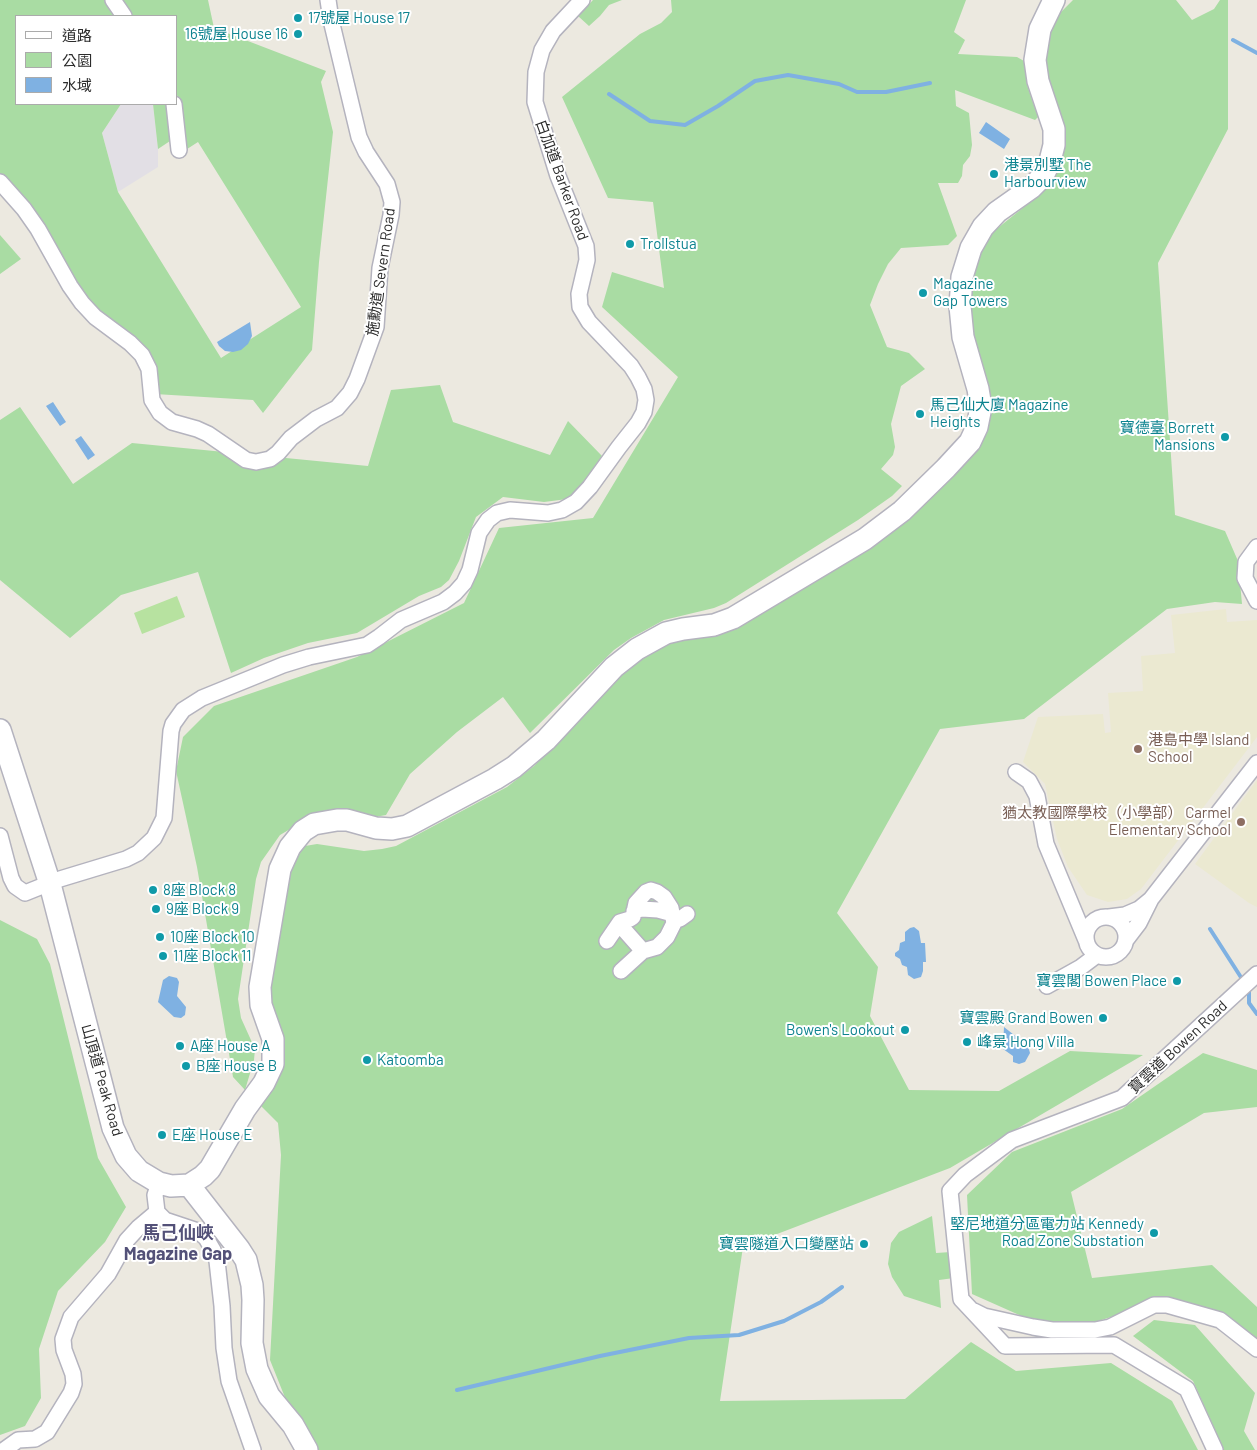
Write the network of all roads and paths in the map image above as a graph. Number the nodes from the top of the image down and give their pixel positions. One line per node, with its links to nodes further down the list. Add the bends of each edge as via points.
1 (113, 0): 5 (street)
2 (328, 0): 8 (street, 施勳道 Severn Road, via 360,142 387,184 392,202 390,228 380,268 374,333 357,379 341,405 309,424 266,461 246,460 208,434 172,422 160,413 152,400 148,369 142,355 82,303 35,224)
3 (582, 0): 15 (street, 白加道 Barker Road, via 553,31 542,50 534,96 558,176 587,252 579,294 580,307 589,322 638,377 646,400 638,423 576,502 548,514 510,510 488,520 479,533 464,583 443,602 401,620 367,645 283,665 202,698 184,710 171,731 165,810 154,838 126,859)
4 (1054, 0): 28 (main road, via 1040,29 1035,60 1038,81 1054,129 1050,161 1043,176 1031,188 997,212 983,227 969,253 962,277 963,337 981,407 970,442 902,511 865,539 733,618 666,634 637,648 614,667 546,740 495,779 407,826 376,828 337,820 314,824 303,831 290,847 280,869 260,987 261,1005 273,1039 273,1064)
5 (123, 15)
6 (174, 105): 7 (street)
7 (179, 150)
8 (0, 182)
9 (1257, 547): 10 (street, via 1246,562 1245,578)
10 (1257, 601)
11 (0, 730): 15 (main road, 山頂道 Peak Road)
12 (1257, 763): 17 (street)
13 (1016, 772): 16 (street, via 1029,781 1037,796 1046,844)
14 (0, 836): 15 (street, 白加道 Barker Road, via 11,878 20,890 25,893)
15 (50, 884): 29 (main road, 山頂道 Peak Road, via 113,1128 126,1156 139,1171)
16 (1065, 892): 18 (street, via 1077,909); 20 (street)
17 (1151, 899): 18 (street, via 1125,915); 21 (street)
18 (1103, 918): 20 (street, via 1088,927); 21 (street, via 1120,923)
19 (618, 924): 22 (street); 23 (street); 23 (street, via 630,919 636,903 646,892 657,892 664,898 678,917 657,948)
20 (1086, 940): 24 (street)
21 (1126, 940): 24 (street, via 1115,955)
22 (607, 941)
23 (643, 951): 25 (street)
24 (1097, 955): 27 (street)
25 (621, 971)
26 (1254, 977): 33 (street, 寶雲道 Bowen Road, via 1122,1098 1012,1140 965,1175 950,1191 959,1292)
27 (1047, 986)
28 (220, 1153): 30 (main road, via 210,1169); 32 (main road, via 210,1196)
29 (159, 1183): 30 (main road, 山頂道 Peak Road); 31 (street)
30 (189, 1186): 32 (main road)
31 (157, 1212): 35 (street, via 127,1240 108,1274 71,1317 63,1339 74,1384 47,1432 35,1440 18,1440); 36 (street, via 165,1220 198,1231 213,1250 217,1261 229,1381)
32 (215, 1220): 37 (main road, via 246,1260 252,1285 253,1352 260,1378)
33 (969, 1309): 34 (street, via 984,1316 1033,1327 1095,1330 1110,1327 1154,1305 1167,1305 1220,1320); 38 (street, 寶雲道 Bowen Road, via 1005,1346 1114,1345 1187,1389)
34 (1257, 1349)
35 (4, 1450)
36 (253, 1450)
37 (307, 1450)
38 (1215, 1450)

